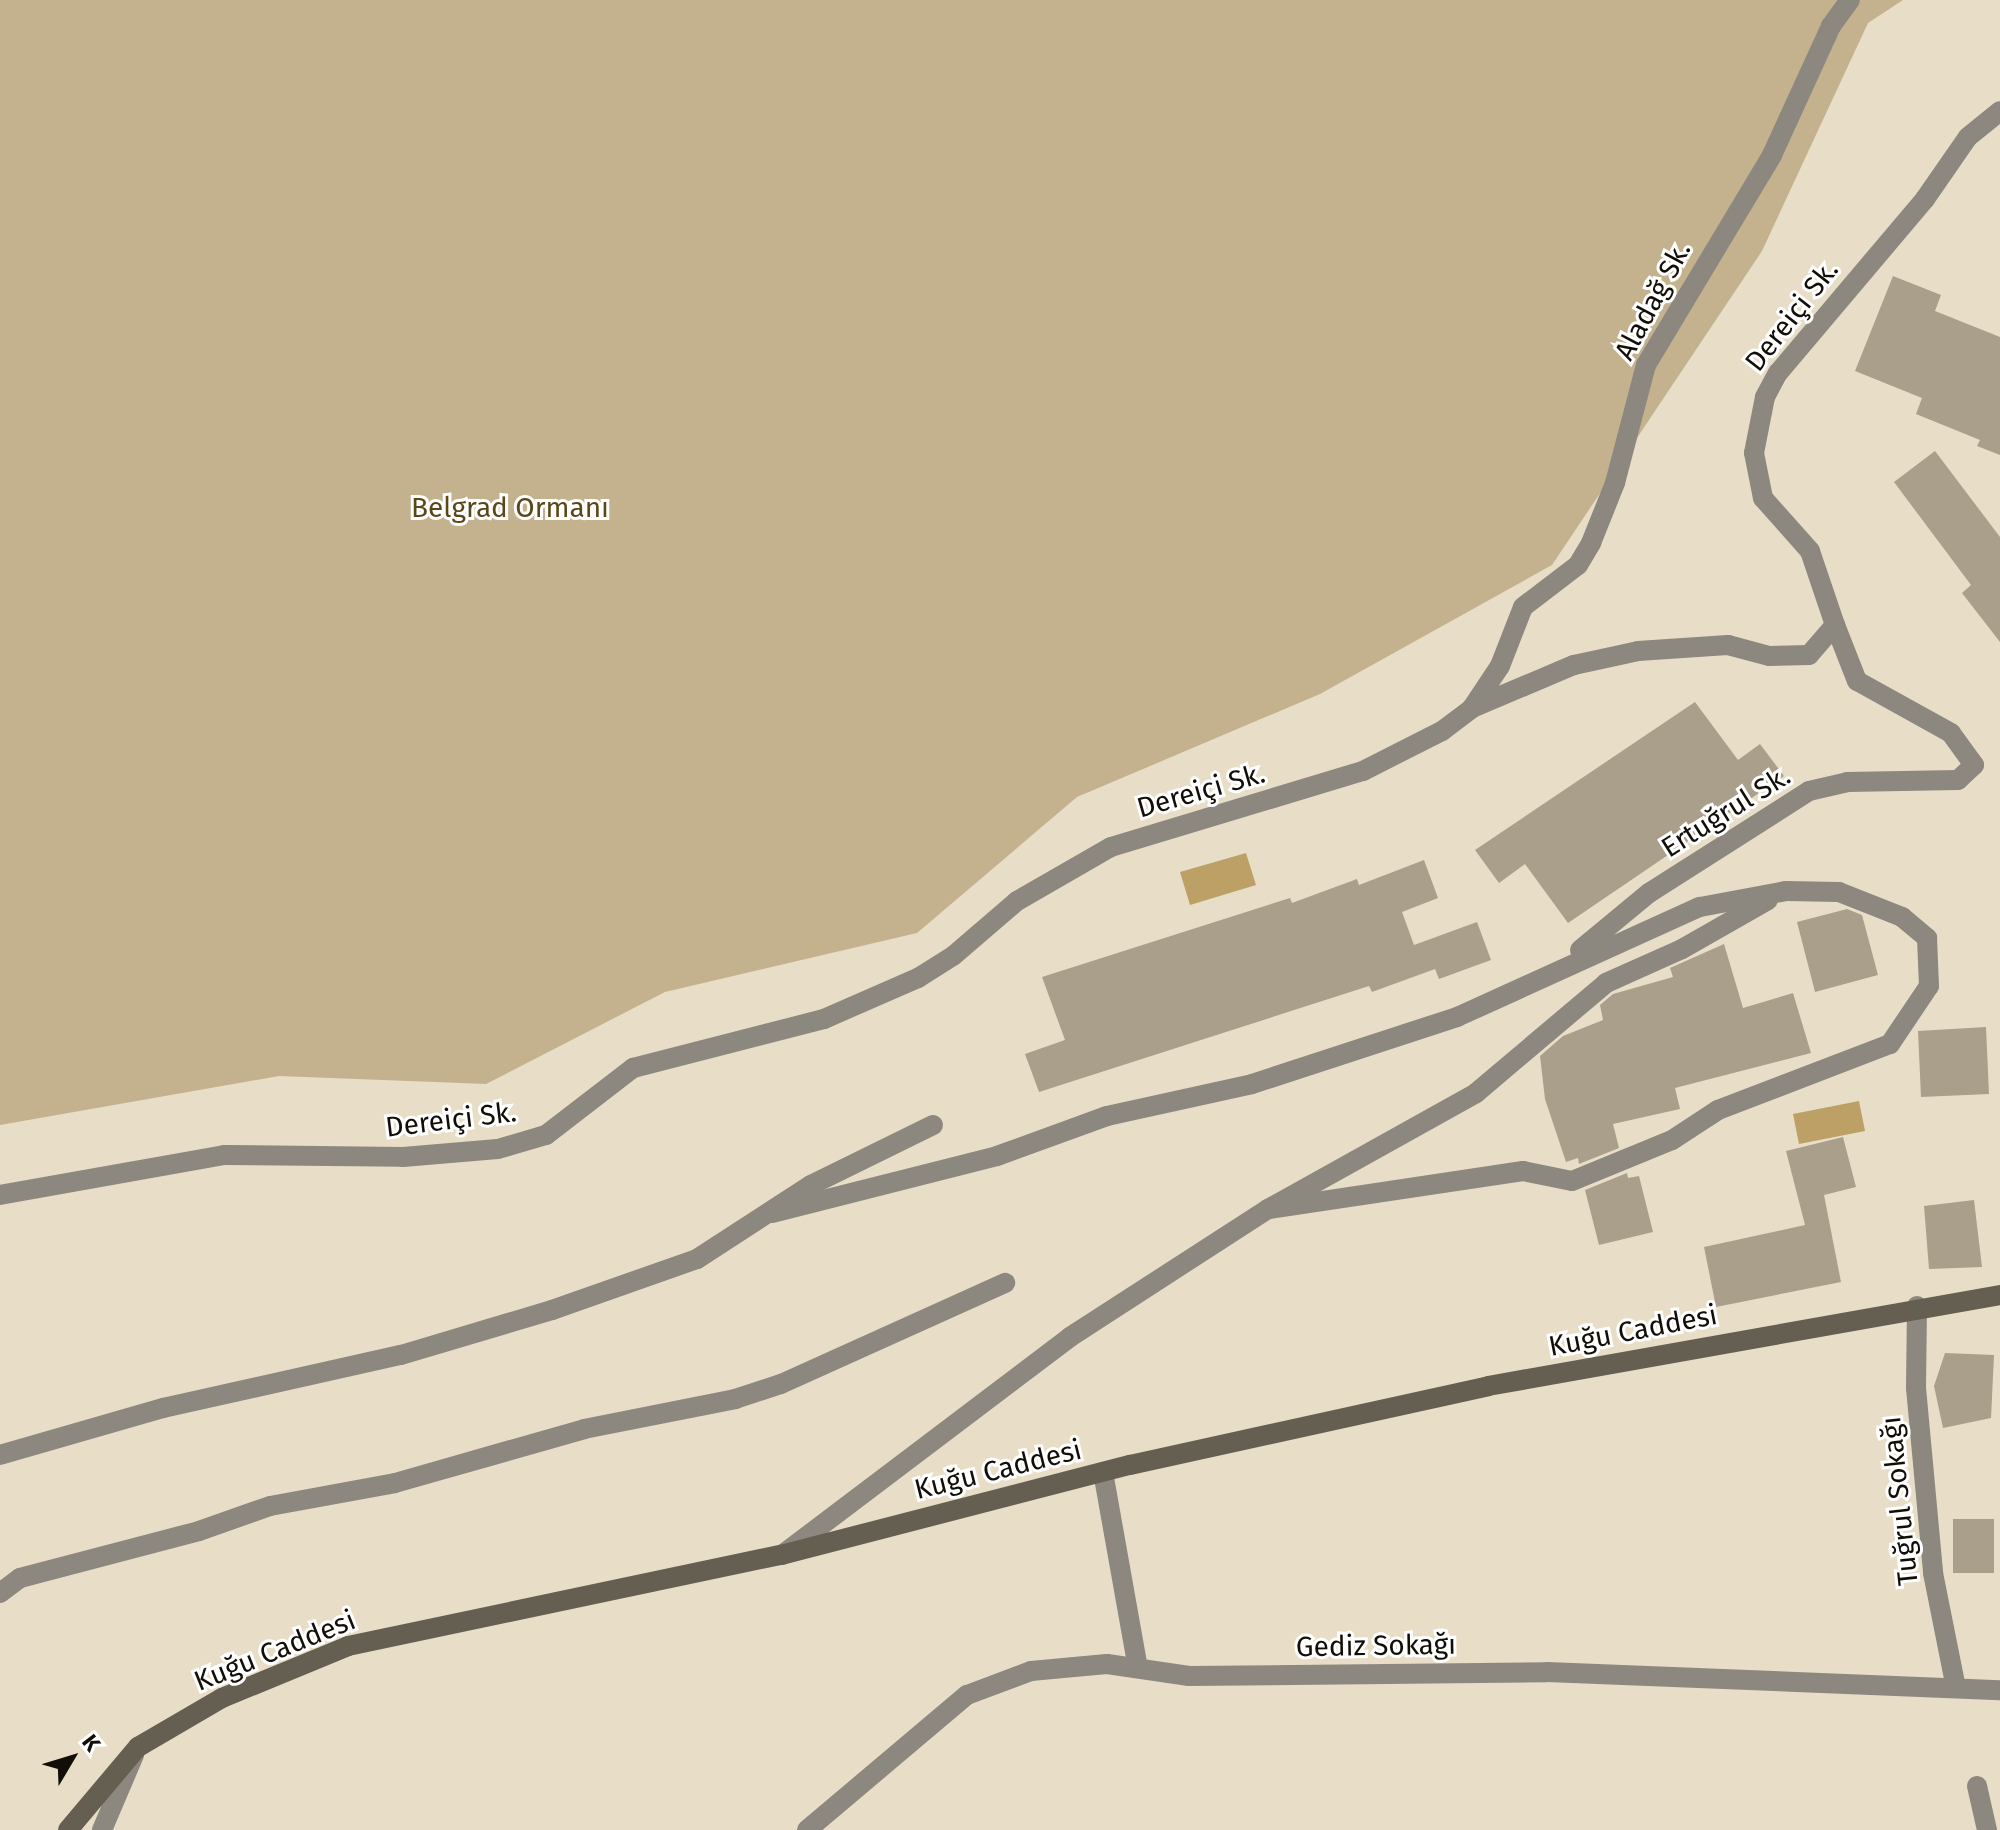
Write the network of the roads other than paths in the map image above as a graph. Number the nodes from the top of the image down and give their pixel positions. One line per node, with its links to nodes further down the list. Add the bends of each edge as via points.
1 (1850, 0): 4 (street, Aladağ Sk., via 1831,26 1772,155 1646,365 1615,483 1591,543 1578,565 1523,607 1500,666)
2 (2000, 111): 3 (street, Dereiçi Sk., via 1968,137 1925,199 1778,373 1765,397 1754,453 1763,498 1810,551)
3 (1835, 625): 4 (street, Dereiçi Sk., via 1809,655 1769,656 1728,645 1638,651 1574,665); 6 (street, Ertuğrul Sk., via 1857,681 1951,733 1974,765 1958,780 1847,782 1809,791 1649,893)
4 (1472, 708): 8 (street, Dereiçi Sk., via 1442,731 1363,771 1111,847 1017,901 918,978 824,1019 633,1068 546,1135 498,1149 403,1157 224,1155)
5 (1786, 891): 6 (street, via 1700,907); 9 (street, via 1682,949 1606,983 1476,1093); 9 (street, via 1839,892 1902,917 1927,938 1929,986 1890,1044 1718,1110 1672,1140 1572,1181 1523,1171)
6 (1562, 966): 10 (street, via 1457,1017 1252,1084 1107,1116 997,1156)
7 (933, 1125): 10 (street, via 811,1185)
8 (0, 1195)
9 (1268, 1209): 16 (street, via 1070,1337)
10 (772, 1213): 14 (street, via 697,1259 552,1310 401,1355 163,1408)
11 (1005, 1283): 17 (street, via 781,1384 735,1399 584,1429 395,1483 270,1506 199,1531 33,1574)
12 (2000, 1295): 13 (street, Kuğu Caddesi)
13 (1917, 1306): 15 (street, Kuğu Caddesi, via 1488,1386); 19 (street, Tuğrul Sokağı, via 1916,1388 1933,1573)
14 (0, 1455)
15 (1103, 1472): 16 (street, Kuğu Caddesi); 18 (street)
16 (781, 1555): 21 (street, Kuğu Caddesi, via 348,1646 222,1698)
17 (0, 1593)
18 (1138, 1668): 19 (street, Gediz Sokağı, via 1189,1676 1547,1672); 25 (street, Gediz Sokağı, via 1107,1664 1031,1671 991,1682 967,1695)
19 (1956, 1688): 20 (street, Gediz Sokağı)
20 (2000, 1690)
21 (138, 1747): 23 (street, Kuğu Caddesi); 24 (street)
22 (1977, 1786): 26 (street)
23 (68, 1830)
24 (102, 1830)
25 (807, 1830)
26 (1987, 1830)

